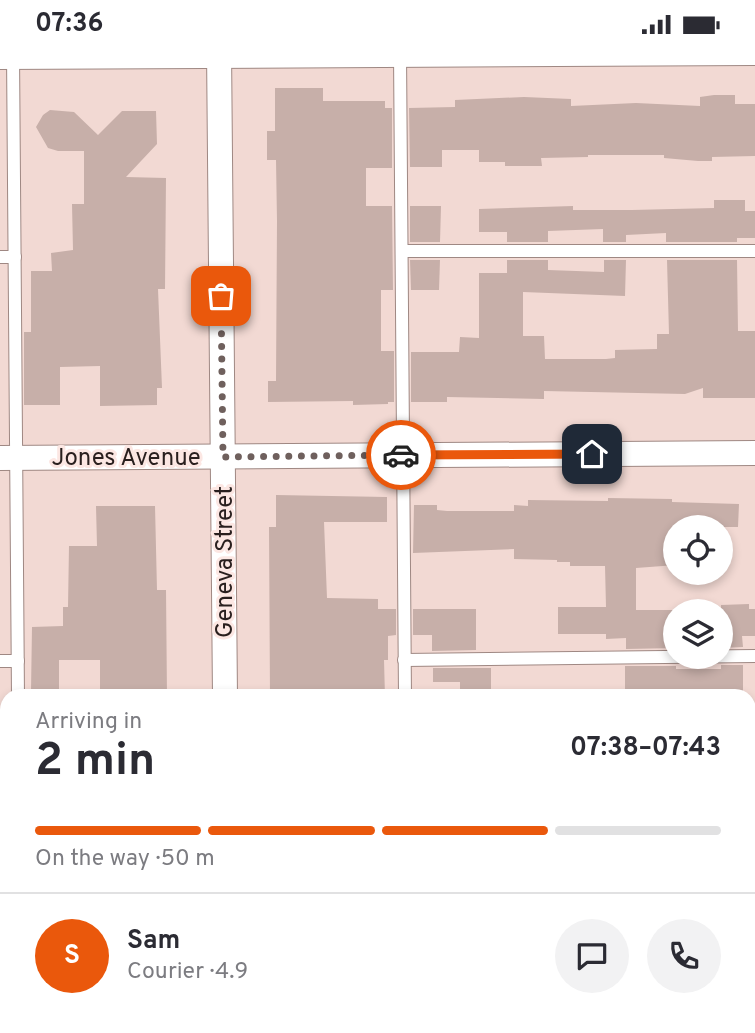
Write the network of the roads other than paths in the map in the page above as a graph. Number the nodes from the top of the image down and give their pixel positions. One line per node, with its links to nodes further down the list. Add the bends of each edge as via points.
1 (400, 52): 2 (street); 3 (street); 5 (lane)
2 (219, 53): 4 (street); 11 (street, Geneva Street)
3 (755, 53)
4 (9, 55): 8 (lane)
5 (402, 251): 6 (lane); 10 (lane)
6 (755, 251)
7 (0, 257): 8 (lane)
8 (15, 257): 12 (lane)
9 (755, 453): 10 (street, Jones Avenue)
10 (402, 455): 11 (street, Jones Avenue); 14 (lane)
11 (223, 457): 12 (street, Jones Avenue); 18 (street, Geneva Street)
12 (9, 458): 16 (lane)
13 (755, 656): 14 (lane)
14 (404, 660): 19 (lane)
15 (0, 661): 16 (lane)
16 (18, 661): 17 (lane)
17 (18, 689)
18 (225, 689)
19 (405, 689)

